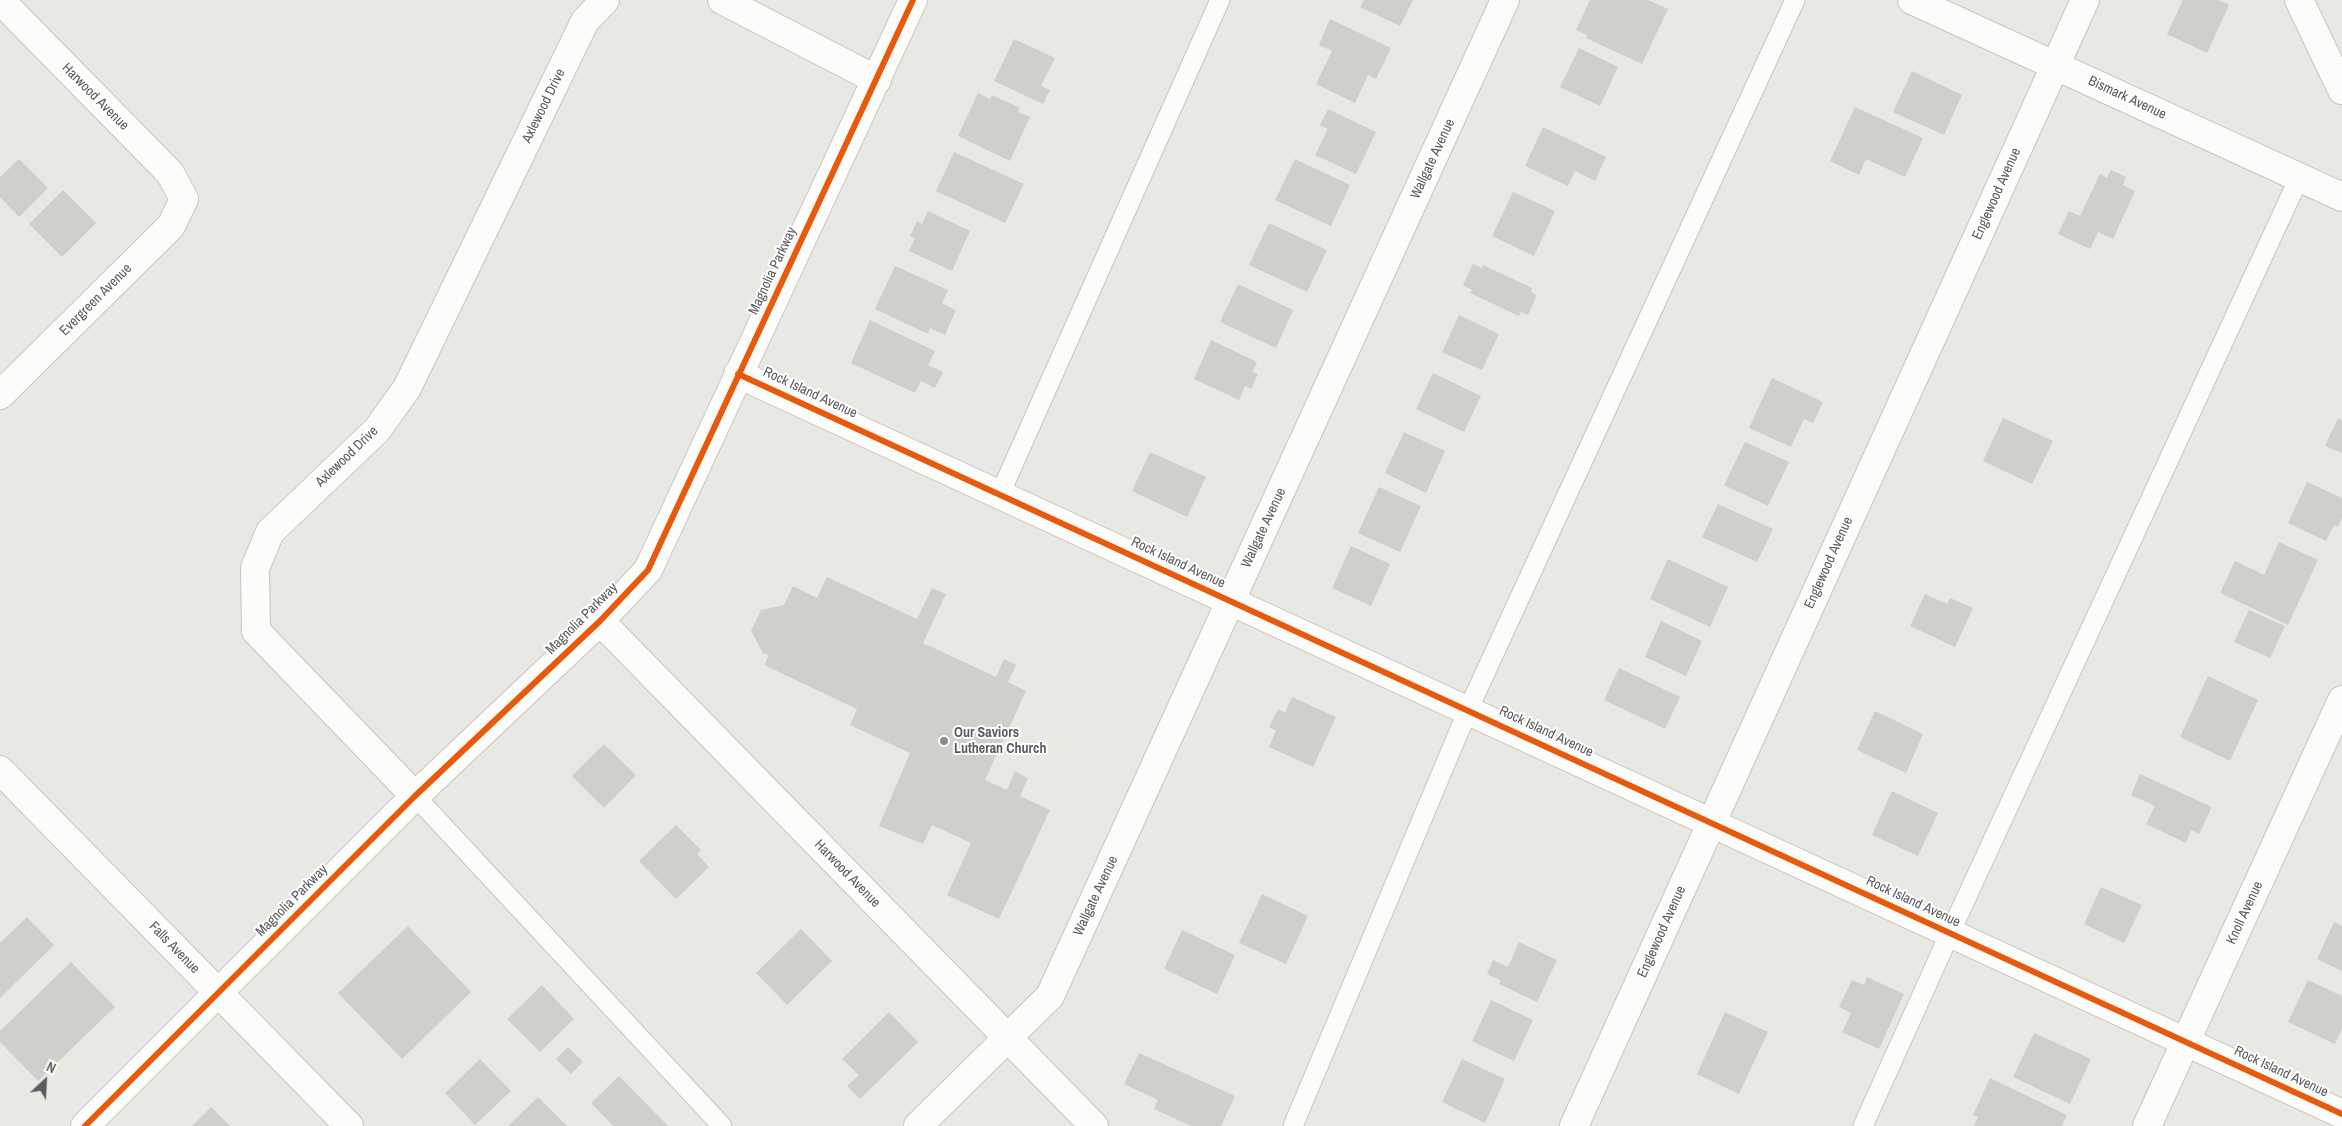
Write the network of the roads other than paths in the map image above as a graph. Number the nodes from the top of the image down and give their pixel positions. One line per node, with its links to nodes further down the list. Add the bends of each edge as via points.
1 (605, 0): 25 (street, Axlewood Drive, via 585,21 407,388 377,430 270,532 255,568 256,631)
2 (722, 0): 12 (street)
3 (912, 0): 12 (street, Magnolia Parkway)
4 (1220, 0): 19 (lane)
5 (1505, 0): 20 (street, Wallgate Avenue)
6 (1795, 0): 23 (lane)
7 (1912, 0): 11 (street, Bismark Avenue)
8 (2085, 0): 11 (street, Englewood Avenue)
9 (2299, 0): 13 (street)
10 (14, 6): 16 (street, Harwood Avenue, via 170,173)
11 (2055, 66): 14 (street, Bismark Avenue); 26 (street, Englewood Avenue)
12 (877, 80): 17 (street, Magnolia Parkway)
13 (2342, 90)
14 (2299, 178): 15 (street, Bismark Avenue); 27 (lane)
15 (2342, 197)
16 (184, 199): 18 (street, Evergreen Avenue, via 170,226)
17 (738, 374): 19 (street, Rock Island Avenue); 21 (street, Magnolia Parkway, via 648,570)
18 (0, 395)
19 (1000, 494): 20 (street, Rock Island Avenue)
20 (1231, 601): 23 (street, Rock Island Avenue); 29 (street, Wallgate Avenue, via 1050,996)
21 (600, 621): 25 (street, Magnolia Parkway); 29 (street, Harwood Avenue)
22 (2342, 700): 30 (street, Knoll Avenue)
23 (1468, 710): 26 (street, Rock Island Avenue); 37 (lane)
24 (0, 770): 28 (street, Falls Avenue)
25 (415, 796): 28 (street, Magnolia Parkway); 34 (lane)
26 (1711, 823): 27 (street, Rock Island Avenue); 38 (street, Englewood Avenue)
27 (1950, 933): 30 (street, Rock Island Avenue); 39 (lane)
28 (218, 993): 32 (street, Magnolia Parkway); 33 (street, Falls Avenue)
29 (1008, 1038): 35 (street, Wallgate Avenue); 36 (street, Harwood Avenue)
30 (2186, 1042): 31 (street, Rock Island Avenue); 40 (street, Knoll Avenue)
31 (2342, 1114)
32 (85, 1126)
33 (349, 1126)
34 (722, 1126)
35 (918, 1126)
36 (1094, 1126)
37 (1293, 1126)
38 (1574, 1126)
39 (1863, 1126)
40 (2148, 1126)

